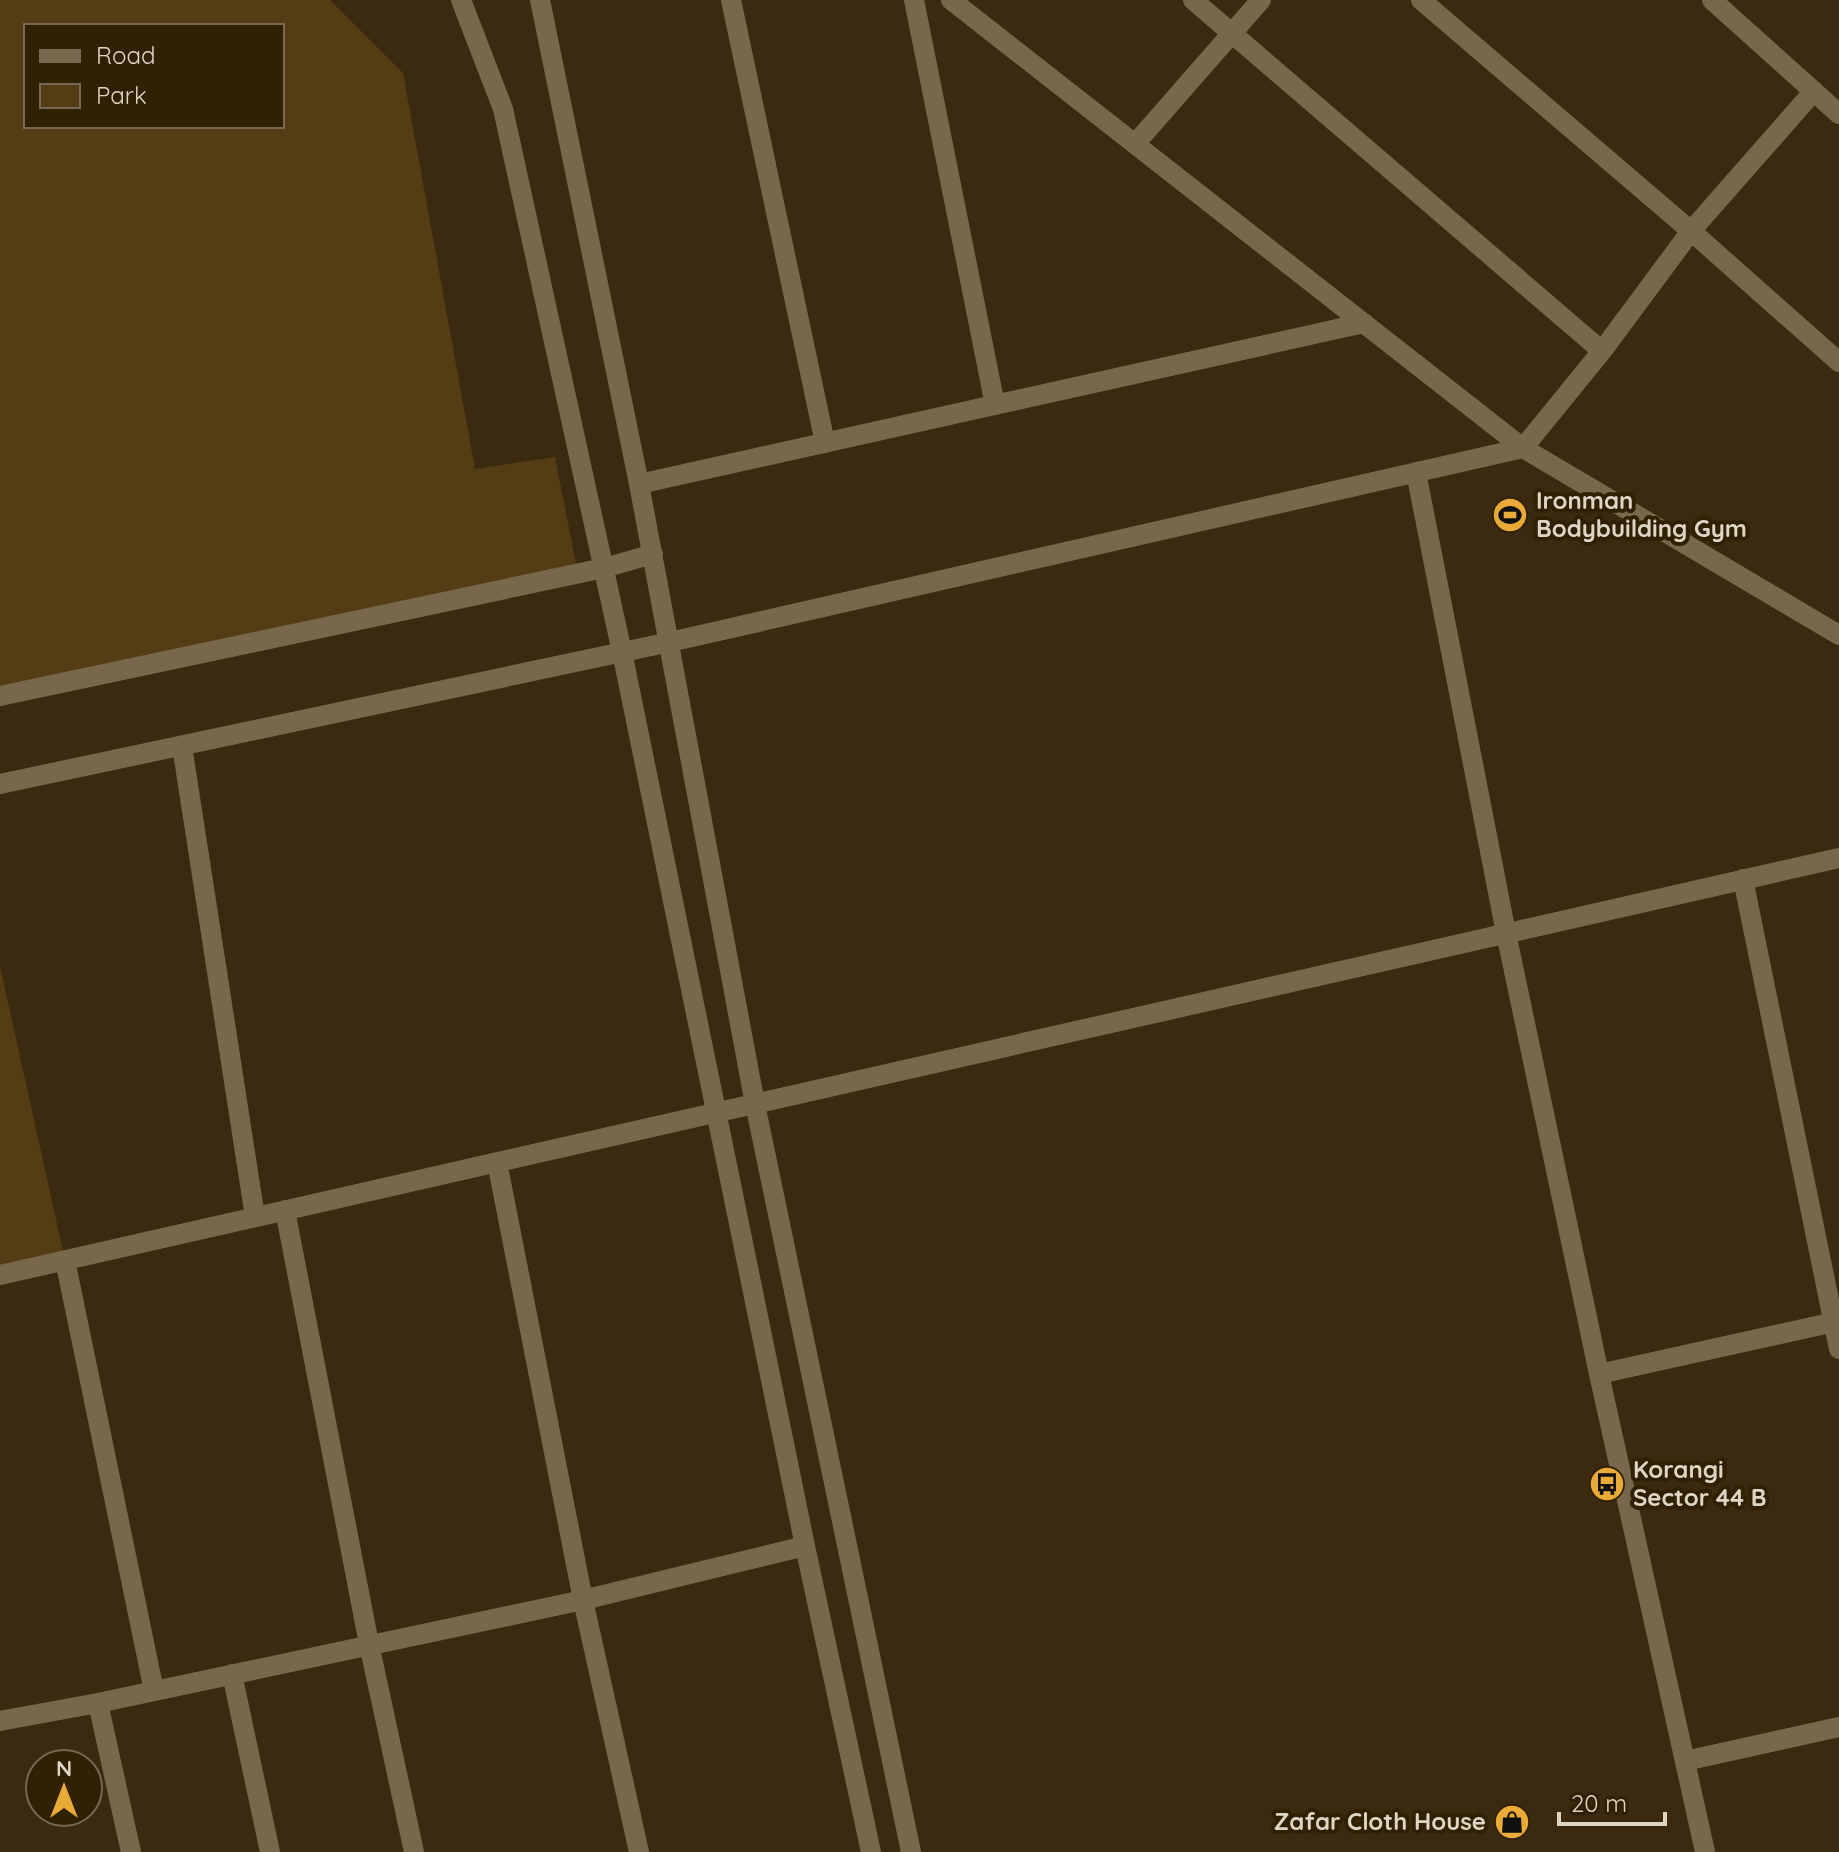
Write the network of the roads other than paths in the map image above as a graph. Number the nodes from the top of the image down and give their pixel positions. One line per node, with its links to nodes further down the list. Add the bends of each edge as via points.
1 (461, 0): 24 (street, via 503,109)
2 (540, 0): 22 (street)
3 (731, 0): 19 (street)
4 (914, 0): 18 (street)
5 (951, 0): 13 (street)
6 (1193, 0): 10 (street)
7 (1261, 0): 10 (street)
8 (1421, 0): 14 (street)
9 (1712, 0): 11 (street)
10 (1232, 33): 13 (street); 16 (street)
11 (1814, 91): 12 (street); 14 (street)
12 (1839, 114)
13 (1135, 144): 15 (street)
14 (1691, 231): 16 (street); 17 (street)
15 (1364, 323): 18 (street); 20 (street)
16 (1602, 351): 20 (street)
17 (1839, 362)
18 (995, 405): 19 (street)
19 (825, 443): 22 (street)
20 (1523, 448): 21 (street); 25 (street)
21 (1416, 472): 26 (street); 33 (street)
22 (639, 484): 23 (street)
23 (653, 554): 24 (street); 26 (street)
24 (604, 568): 27 (street); 28 (street)
25 (1839, 635)
26 (670, 642): 27 (street); 34 (street)
27 (622, 652): 29 (street); 35 (street)
28 (0, 696)
29 (182, 746): 30 (street); 38 (street)
30 (0, 784)
31 (1839, 858): 32 (street)
32 (1743, 879): 33 (street); 41 (street)
33 (1506, 933): 34 (street); 43 (street)
34 (755, 1104): 35 (street); 58 (street)
35 (716, 1113): 36 (street); 44 (street)
36 (497, 1162): 37 (street); 45 (street)
37 (285, 1210): 38 (street); 46 (street)
38 (255, 1217): 39 (street)
39 (65, 1260): 40 (street); 48 (street)
40 (0, 1275)
41 (1836, 1321): 42 (street); 43 (street)
42 (1839, 1349)
43 (1599, 1374): 52 (street)
44 (805, 1546): 45 (street); 57 (street)
45 (583, 1600): 46 (street); 56 (street)
46 (369, 1644): 47 (street); 55 (street)
47 (232, 1674): 48 (street); 54 (street)
48 (154, 1691): 49 (street)
49 (98, 1703): 50 (street); 53 (street)
50 (0, 1721)
51 (1839, 1727): 52 (street)
52 (1685, 1761): 59 (street)
53 (131, 1852)
54 (270, 1852)
55 (414, 1852)
56 (639, 1852)
57 (871, 1852)
58 (911, 1852)
59 (1705, 1852)

